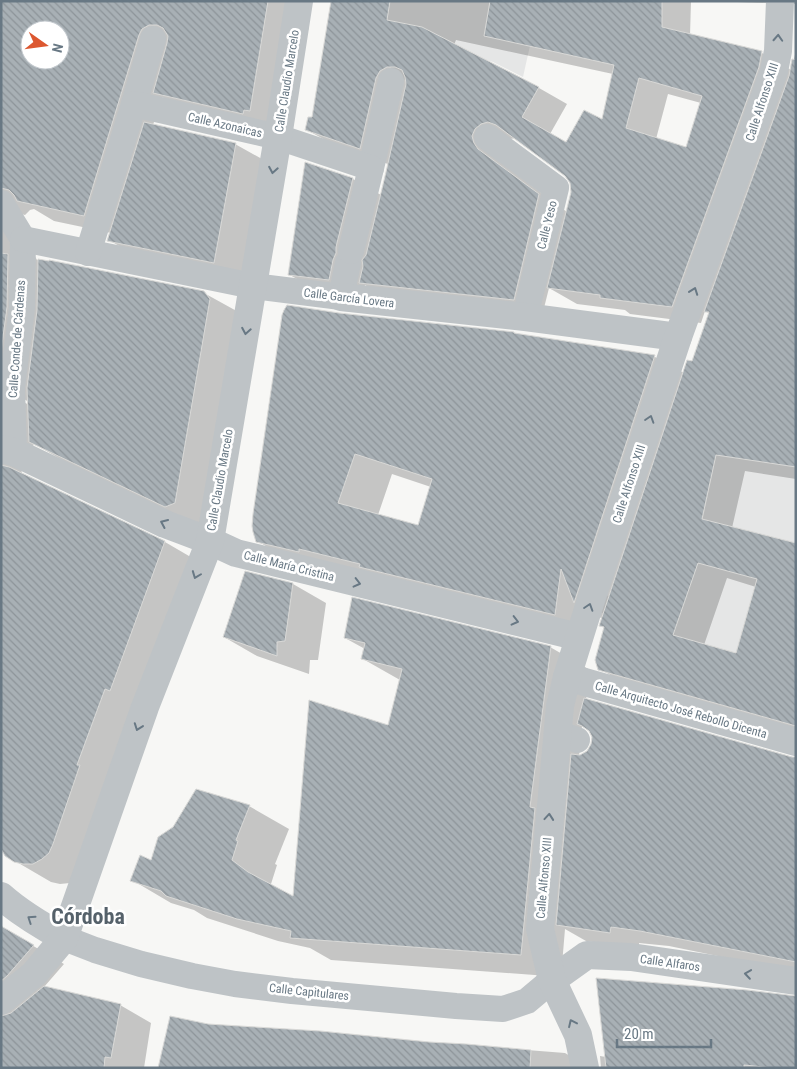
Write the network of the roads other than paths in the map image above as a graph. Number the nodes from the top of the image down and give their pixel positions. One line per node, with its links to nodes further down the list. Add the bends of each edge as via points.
1 (299, 1): 6 (street, Calle Claudio Marcelo)
2 (780, 1): 16 (street, Calle Alfonso XIII, one-way to 2, via 774,71)
3 (153, 39): 5 (street)
4 (391, 81): 8 (street)
5 (134, 104): 6 (street, Calle Azonaicas); 11 (street)
6 (278, 137): 8 (street, Calle Azonaicas); 12 (street, Calle Claudio Marcelo, one-way to 12)
7 (487, 137): 15 (street, Calle Yeso, via 556,188)
8 (370, 168): 13 (street)
9 (1, 203): 10 (street)
10 (23, 240): 11 (street, Calle García Lovera); 14 (street, Calle Conde de Cárdenas)
11 (88, 253): 12 (street, Calle García Lovera)
12 (253, 286): 13 (street, Calle García Lovera); 18 (street, Calle Claudio Marcelo, one-way to 18)
13 (340, 297): 15 (street, Calle García Lovera)
14 (12, 305): 17 (street, Calle Conde de Cárdenas)
15 (525, 317): 16 (street, Calle García Lovera)
16 (678, 337): 19 (street, Calle Alfonso XIII, one-way to 16)
17 (8, 451): 18 (street, Calle María Cristina, one-way to 17, via 165,524)
18 (210, 541): 19 (street, Calle María Cristina, one-way to 19, via 236,553); 23 (street, Calle Claudio Marcelo, one-way to 23, via 145,707)
19 (579, 637): 20 (street, Calle Alfonso XIII)
20 (567, 677): 21 (street, Calle Arquitecto José Rebollo Dicenta); 24 (street, Calle Alfonso XIII, one-way to 20, via 540,929 567,736 560,706)
21 (796, 742)
22 (1, 896): 23 (street, one-way to 22)
23 (64, 938): 24 (street, Calle Capitulares, via 141,964 235,984 456,1006 503,1008 527,1001); 26 (street, via 34,974)
24 (552, 980): 25 (street, Calle Alfaros, one-way to 24, via 631,957 587,955); 27 (street, Calle Alfonso XIII, one-way to 24, via 578,1035)
25 (796, 981)
26 (1, 1001)
27 (585, 1068)

